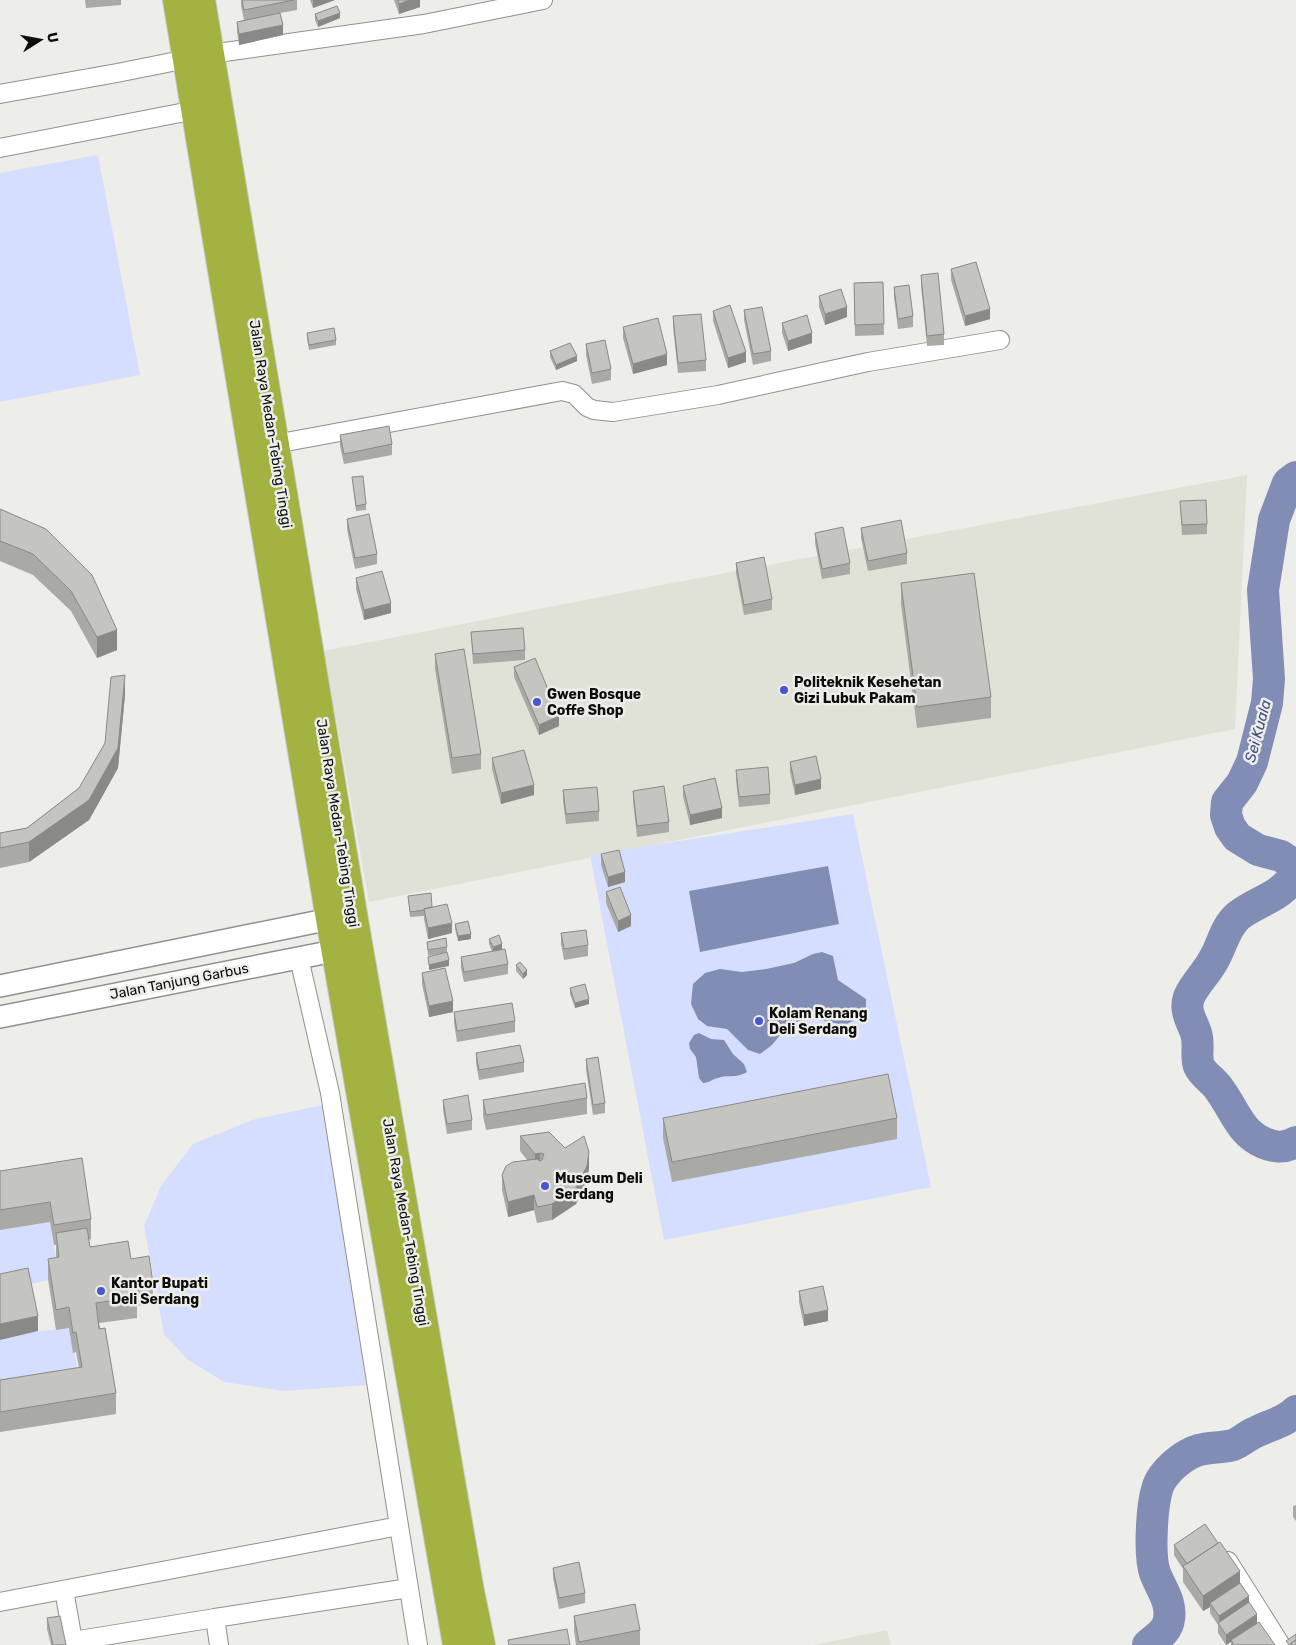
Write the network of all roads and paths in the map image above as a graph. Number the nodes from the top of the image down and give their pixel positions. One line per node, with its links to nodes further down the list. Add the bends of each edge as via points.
1 (178, 0): 4 (highway, Jalan Raya Medan-Tebing Tinggi)
2 (201, 0): 4 (highway, Jalan Raya Medan-Tebing Tinggi)
3 (543, 0): 4 (street, via 424,24)
4 (199, 61): 5 (street); 6 (highway, Jalan Raya Medan-Tebing Tinggi)
5 (0, 94)
6 (206, 101): 7 (street); 9 (highway, Jalan Raya Medan-Tebing Tinggi); 10 (highway, Jalan Raya Medan-Tebing Tinggi)
7 (0, 148)
8 (1000, 340): 9 (street, via 868,362 718,395 613,412 594,410 574,394 562,391)
9 (275, 444): 10 (highway, Jalan Raya Medan-Tebing Tinggi)
10 (342, 917): 11 (highway, Jalan Raya Medan-Tebing Tinggi); 13 (street)
11 (347, 948): 12 (street, Jalan Tanjung Garbus); 24 (highway, Jalan Raya Medan-Tebing Tinggi); 25 (highway, Jalan Raya Medan-Tebing Tinggi, via 408,1235)
12 (299, 958): 14 (street, Jalan Tanjung Garbus); 15 (street, via 330,1093)
13 (0, 986)
14 (0, 1017)
15 (399, 1526): 17 (street); 18 (street)
16 (1221, 1549): 26 (street)
17 (409, 1588): 20 (street); 23 (street)
18 (64, 1590): 19 (street); 21 (street)
19 (0, 1602)
20 (215, 1618): 21 (street); 22 (street)
21 (74, 1643)
22 (219, 1645)
23 (418, 1645)
24 (457, 1645)
25 (481, 1645)
26 (1281, 1645)

